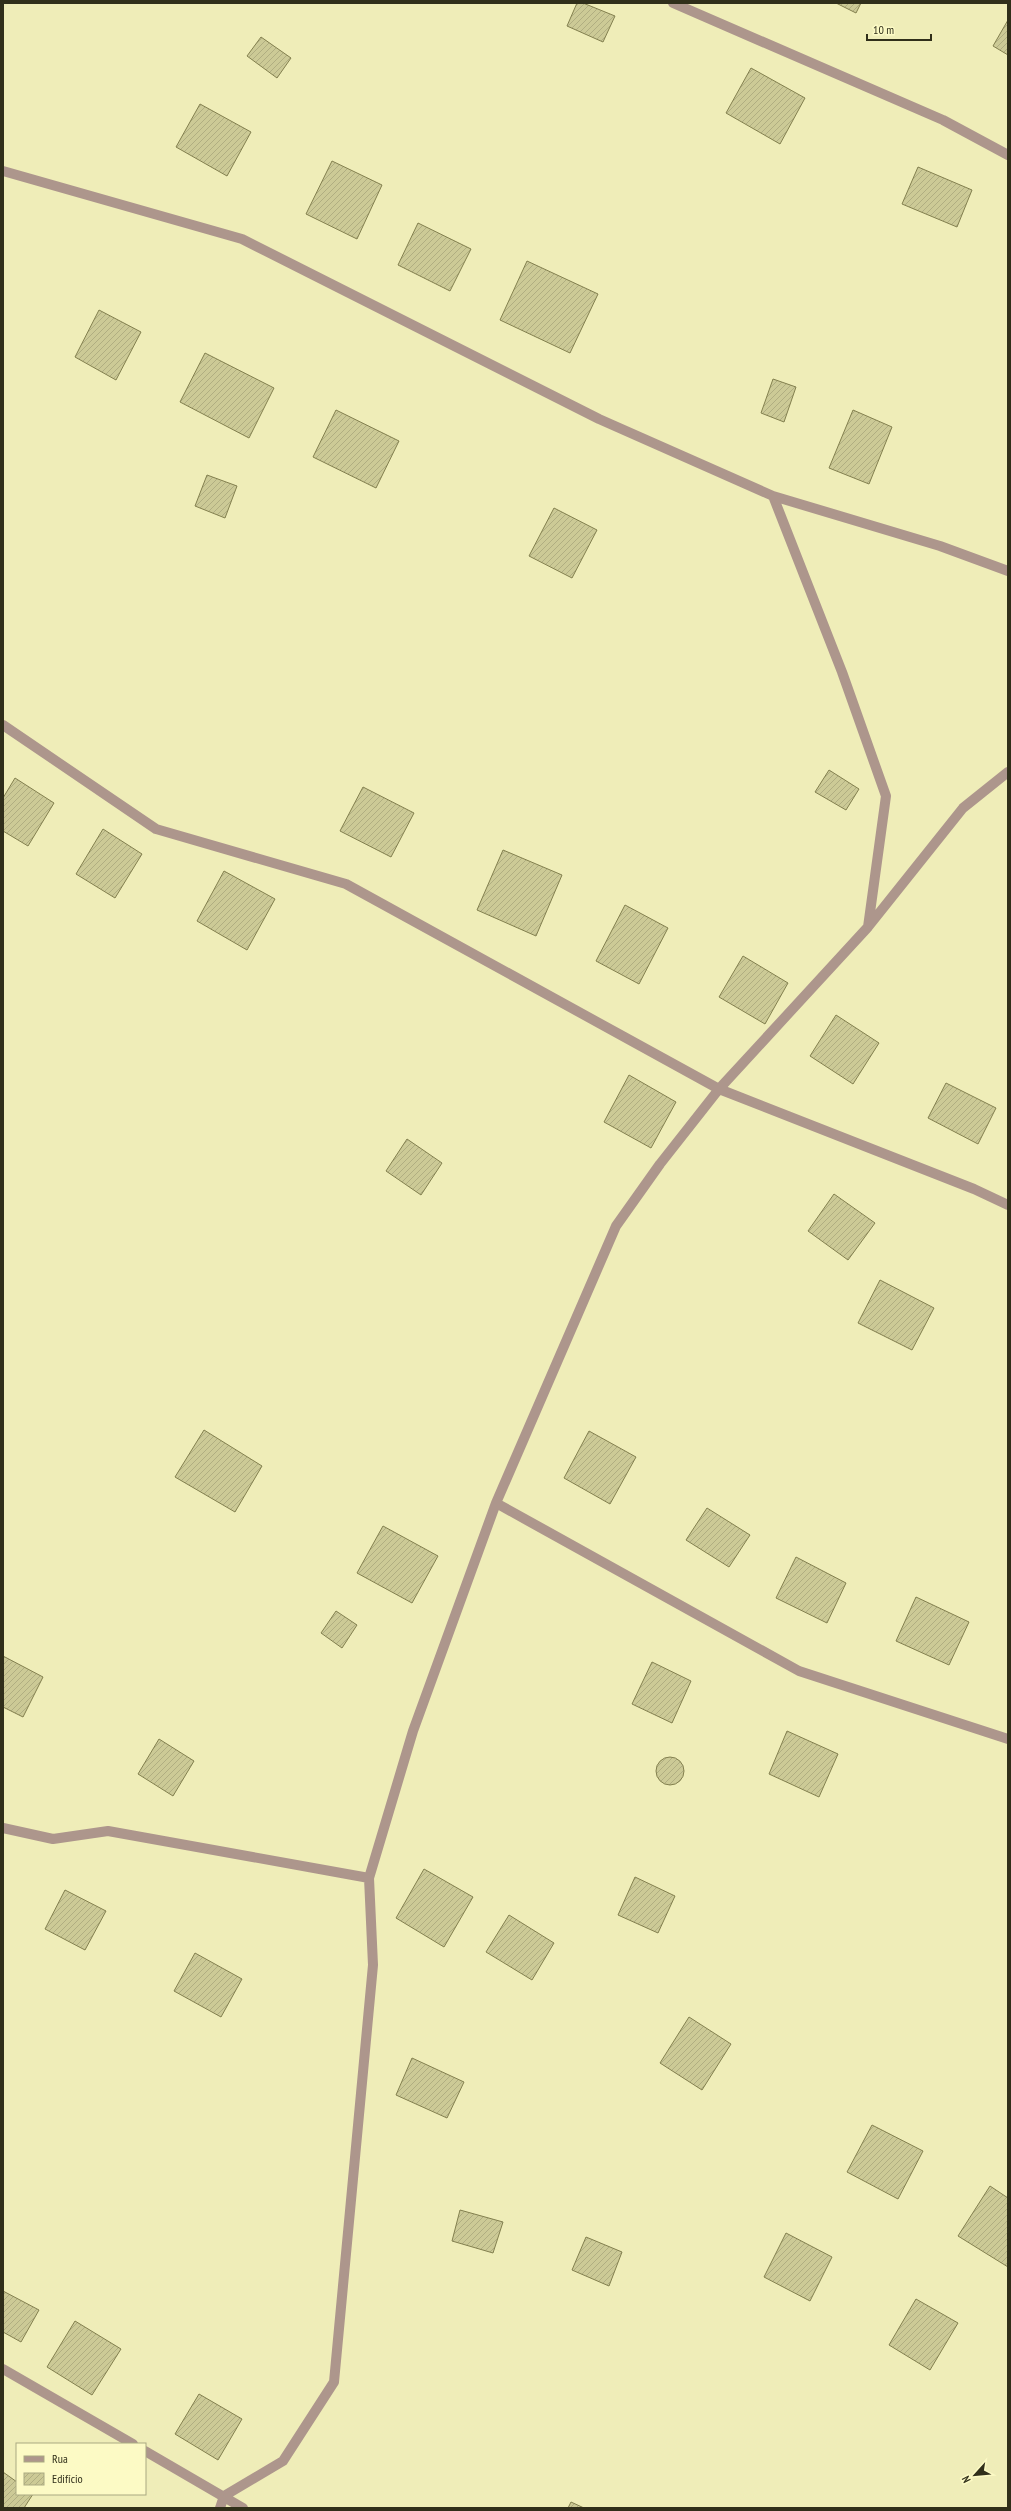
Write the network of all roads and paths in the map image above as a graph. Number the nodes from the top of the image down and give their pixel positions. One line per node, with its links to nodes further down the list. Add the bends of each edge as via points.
1 (673, 3): 2 (street, via 943,120)
2 (1008, 155)
3 (3, 172): 4 (street, via 242,239 599,419)
4 (773, 496): 5 (street, via 940,546); 8 (street, via 842,672 886,796)
5 (1008, 570)
6 (3, 725): 9 (street, via 156,829 346,884)
7 (1008, 772): 8 (street, via 963,808)
8 (868, 926): 9 (street)
9 (719, 1089): 10 (street, via 974,1189); 11 (street, via 660,1164 616,1226)
10 (1008, 1205)
11 (496, 1503): 12 (street, via 799,1671); 14 (street, via 414,1731)
12 (1008, 1739)
13 (3, 1828): 14 (street, via 53,1840 108,1831)
14 (369, 1878): 18 (street, via 373,1965 334,2382 283,2460)
15 (3, 2369): 16 (street)
16 (131, 2443)
17 (146, 2452): 18 (street)
18 (224, 2496): 19 (street); 20 (street)
19 (220, 2508)
20 (243, 2508)

